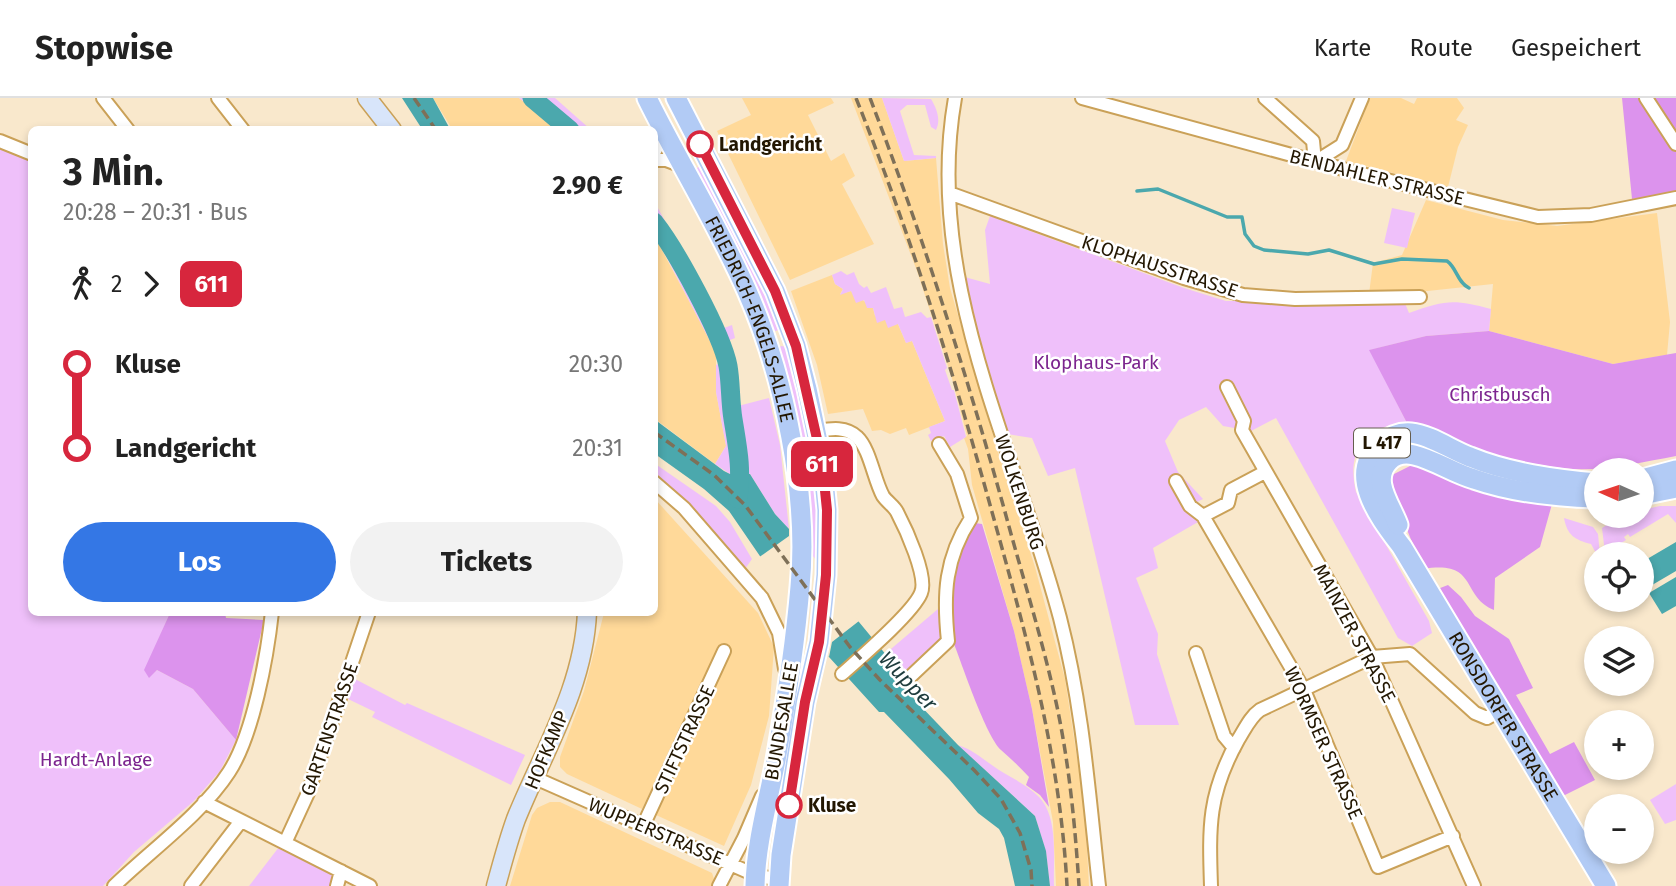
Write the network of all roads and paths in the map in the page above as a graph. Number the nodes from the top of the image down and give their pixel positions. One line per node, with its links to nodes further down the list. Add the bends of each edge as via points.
1 (103, 98): 11 (street)
2 (218, 98): 12 (street)
3 (647, 98): 14 (main road, FRIEDRICH-ENGELS-ALLEE)
4 (676, 98): 19 (main road, FRIEDRICH-ENGELS-ALLEE)
5 (955, 98): 23 (street, WOLKENBURG, via 949,135)
6 (1082, 98): 21 (street, BENDAHLER STRASSE)
7 (1265, 98): 21 (street, via 1312,141)
8 (1362, 98): 21 (street, via 1342,145)
9 (1646, 98): 16 (street)
10 (368, 99): 13 (street)
11 (125, 126)
12 (240, 126)
13 (389, 126)
14 (661, 127): 17 (street); 22 (main road, FRIEDRICH-ENGELS-ALLEE)
15 (0, 141): 18 (street)
16 (1676, 144)
17 (658, 146)
18 (28, 152)
19 (707, 156): 22 (main road, via 688,156); 26 (main road, FRIEDRICH-ENGELS-ALLEE, via 775,291)
20 (658, 160): 22 (street)
21 (1315, 162): 24 (street, BENDAHLER STRASSE, via 1538,217 1591,215)
22 (684, 170): 26 (main road, FRIEDRICH-ENGELS-ALLEE)
23 (949, 193): 25 (street, KLOPHAUSSTRASSE, via 1243,295); 72 (street, WOLKENBURG, via 961,299 1048,576 1071,666)
24 (1676, 198)
25 (1420, 297)
26 (778, 344): 28 (main road, FRIEDRICH-ENGELS-ALLEE); 44 (main road, FRIEDRICH-ENGELS-ALLEE)
27 (1227, 387): 31 (street, MAINZER STRASSE, via 1244,421 1242,430)
28 (817, 431): 39 (street, via 833,428 860,440 884,496 896,510 922,575); 44 (main road, FRIEDRICH-ENGELS-ALLEE, via 827,510 826,575)
29 (939, 444): 40 (street, via 957,474 971,518 956,543)
30 (1676, 470): 32 (main road)
31 (1265, 472): 37 (street, via 1231,490 1228,503); 47 (street, MAINZER STRASSE)
32 (1654, 476)
33 (1176, 481): 37 (street, WORMSER STRASSE)
34 (1584, 481): 38 (main road, RONSDORFER STRASSE / L 417, via 1489,463 1413,433 1392,437 1370,457 1365,484)
35 (658, 485): 51 (street, via 684,508 762,598 779,633)
36 (1584, 497): 38 (main road, RONSDORFER STRASSE / L 417, via 1503,487 1412,454 1399,455 1387,463 1381,481)
37 (1203, 516): 50 (street, WORMSER STRASSE)
38 (1402, 547): 52 (main road, RONSDORFER STRASSE / L 417)
39 (922, 592): 40 (street); 48 (street)
40 (945, 593): 49 (street, via 948,640)
41 (272, 616): 57 (street, via 242,749)
42 (368, 616): 61 (street, GARTENSTRASSE, via 308,793)
43 (587, 616): 56 (street, HOFKAMP, via 577,670)
44 (808, 628): 51 (main road, BUNDESALLEE); 55 (main road, BUNDESALLEE, via 815,664)
45 (724, 651): 59 (street, STIFTSTRASSE)
46 (1196, 653): 53 (street, via 1224,736)
47 (1372, 657): 50 (street); 52 (street, via 1410,654 1475,713 1487,718); 60 (street, MAINZER STRASSE)
48 (842, 674)
49 (911, 676)
50 (1304, 690): 53 (street, via 1252,715); 60 (street, WORMSER STRASSE, via 1378,867)
51 (788, 694): 54 (main road, BUNDESALLEE)
52 (1499, 711): 75 (main road, RONSDORFER STRASSE / L 417)
53 (1234, 748): 73 (street, via 1212,804)
54 (775, 763): 55 (main road, via 783,775); 62 (street); 64 (main road, BUNDESALLEE)
55 (794, 772): 65 (main road, BUNDESALLEE)
56 (536, 778): 59 (street, WUPPERSTRASSE); 70 (street, HOFKAMP, via 515,824)
57 (204, 802): 58 (street); 66 (street)
58 (241, 821): 61 (street); 67 (street)
59 (643, 826): 62 (street, WUPPERSTRASSE)
60 (1452, 836): 74 (street, MAINZER STRASSE)
61 (285, 843): 63 (street)
62 (731, 864): 64 (street, WUPPERSTRASSE); 71 (street)
63 (341, 870): 68 (street); 69 (street)
64 (755, 880): 65 (street, WUPPERSTRASSE)
65 (779, 883)
66 (114, 886)
67 (191, 886)
68 (337, 886)
69 (370, 886)
70 (496, 886)
71 (719, 886)
72 (1099, 886)
73 (1211, 886)
74 (1474, 886)
75 (1606, 886)

